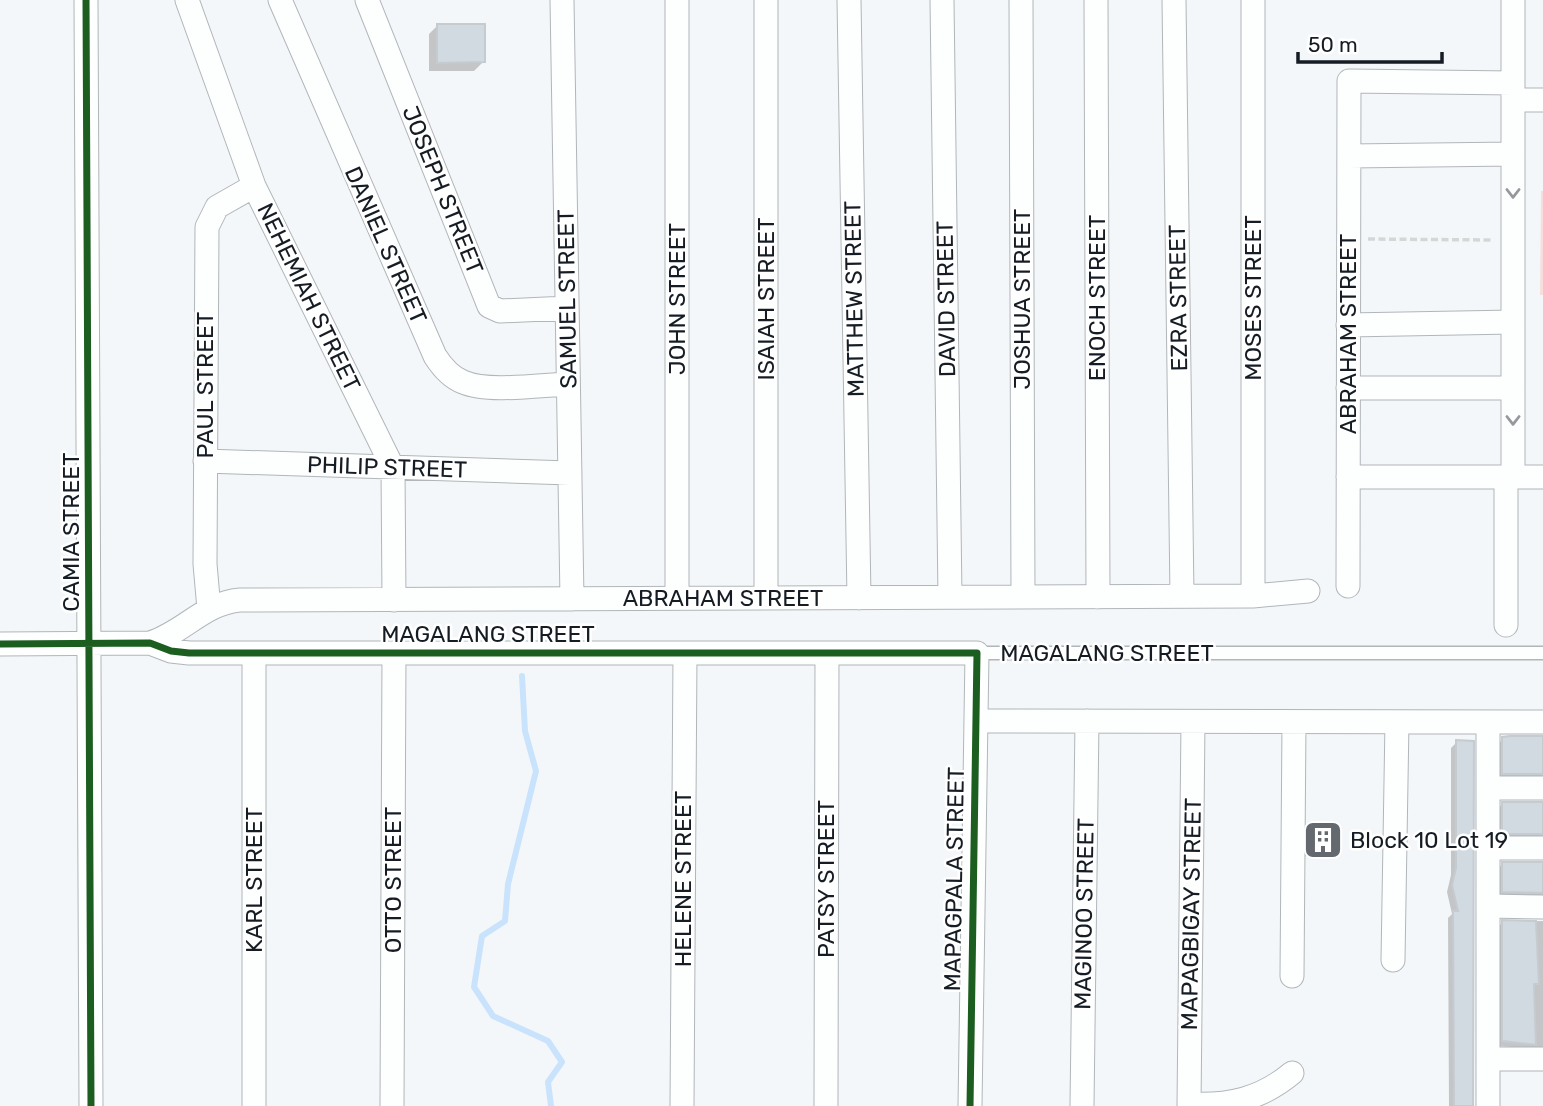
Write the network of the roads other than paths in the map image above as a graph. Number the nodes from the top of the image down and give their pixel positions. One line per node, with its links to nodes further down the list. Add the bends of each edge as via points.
1 (86, 0): 48 (street, CAMIA STREET)
2 (187, 0): 19 (street, NEHEMIAH STREET)
3 (280, 0): 23 (street, DANIEL STREET, via 435,356 446,372 463,383 482,386)
4 (367, 0): 20 (street, JOSEPH STREET, via 489,306 500,311)
5 (562, 0): 20 (street, SAMUEL STREET)
6 (677, 0): 39 (street, JOHN STREET)
7 (766, 0): 40 (street, ISAIAH STREET)
8 (849, 0): 41 (street, MATTHEW STREET)
9 (942, 0): 36 (street, DAVID STREET)
10 (1021, 0): 37 (street, JOSHUA STREET)
11 (1096, 0): 38 (street, ENOCH STREET)
12 (1174, 0): 34 (street, EZRA STREET)
13 (1253, 0): 35 (street, MOSES STREET)
14 (1513, 0): 15 (street)
15 (1513, 92): 16 (street); 17 (street); 18 (street, ABRAHAM STREET, via 1349,81)
16 (1543, 100)
17 (1513, 154): 18 (street); 21 (street, one-way to 21)
18 (1349, 156): 22 (street, ABRAHAM STREET)
19 (254, 186): 26 (street, PAUL STREET, via 217,207 206,227); 27 (street, NEHEMIAH STREET)
20 (567, 308): 23 (street, SAMUEL STREET)
21 (1513, 323): 22 (street); 25 (street)
22 (1348, 325): 24 (street, ABRAHAM STREET)
23 (568, 384): 28 (street, SAMUEL STREET)
24 (1348, 387): 25 (street); 29 (street, ABRAHAM STREET)
25 (1513, 388): 31 (street, one-way to 31)
26 (205, 461): 27 (street, PHILIP STREET); 44 (street, PAUL STREET)
27 (393, 468): 28 (street, PHILIP STREET); 43 (street, NEHEMIAH STREET)
28 (570, 473): 42 (street, SAMUEL STREET)
29 (1348, 477): 31 (street); 32 (street, ABRAHAM STREET)
30 (1543, 477): 31 (street)
31 (1509, 478): 45 (street)
32 (1348, 586)
33 (1308, 591): 35 (street, ABRAHAM STREET)
34 (1182, 596): 35 (street, ABRAHAM STREET); 38 (street, ABRAHAM STREET)
35 (1253, 596)
36 (950, 597): 37 (street, ABRAHAM STREET); 41 (street, ABRAHAM STREET)
37 (1023, 597): 38 (street, ABRAHAM STREET)
38 (1098, 597)
39 (677, 598): 40 (street, ABRAHAM STREET); 42 (street, ABRAHAM STREET)
40 (766, 598): 41 (street, ABRAHAM STREET)
41 (859, 598)
42 (572, 599): 43 (street, ABRAHAM STREET)
43 (394, 600): 44 (street, ABRAHAM STREET, via 240,600)
44 (209, 608): 46 (street, ABRAHAM STREET, via 173,634)
45 (1506, 625)
46 (150, 643): 48 (street, MAGALANG STREET); 49 (street, MAGALANG STREET, via 180,653)
47 (0, 644): 48 (street, MAGALANG STREET)
48 (91, 644): 74 (street, CAMIA STREET)
49 (254, 653): 50 (street, MAGALANG STREET); 75 (street, KARL STREET)
50 (394, 653): 51 (street, MAGALANG STREET); 76 (street, OTTO STREET)
51 (685, 653): 52 (street, MAGALANG STREET); 77 (street, HELENE STREET)
52 (827, 653): 53 (street, MAGALANG STREET); 78 (street, PATSY STREET)
53 (977, 653): 54 (lane, MAGALANG STREET); 55 (street, MAPAGPALA STREET)
54 (1543, 653)
55 (976, 721): 56 (street); 79 (street, MAPAGPALA STREET)
56 (1087, 721): 57 (street); 80 (street, MAGINOO STREET)
57 (1193, 722): 58 (street); 73 (street, MAPAGBIGAY STREET)
58 (1294, 722): 59 (street); 69 (street)
59 (1397, 722): 60 (street); 68 (street)
60 (1488, 722): 61 (street); 62 (street)
61 (1543, 722)
62 (1488, 788): 63 (street); 64 (street)
63 (1543, 788)
64 (1488, 848): 65 (street); 66 (street)
65 (1543, 848)
66 (1489, 906): 67 (street); 70 (street)
67 (1543, 907)
68 (1393, 960)
69 (1292, 976)
70 (1489, 1059): 71 (street); 81 (street)
71 (1543, 1059)
72 (1292, 1073): 73 (street, via 1271,1091)
73 (1189, 1105)
74 (91, 1106)
75 (254, 1106)
76 (392, 1106)
77 (682, 1106)
78 (826, 1106)
79 (970, 1106)
80 (1082, 1106)
81 (1488, 1106)

